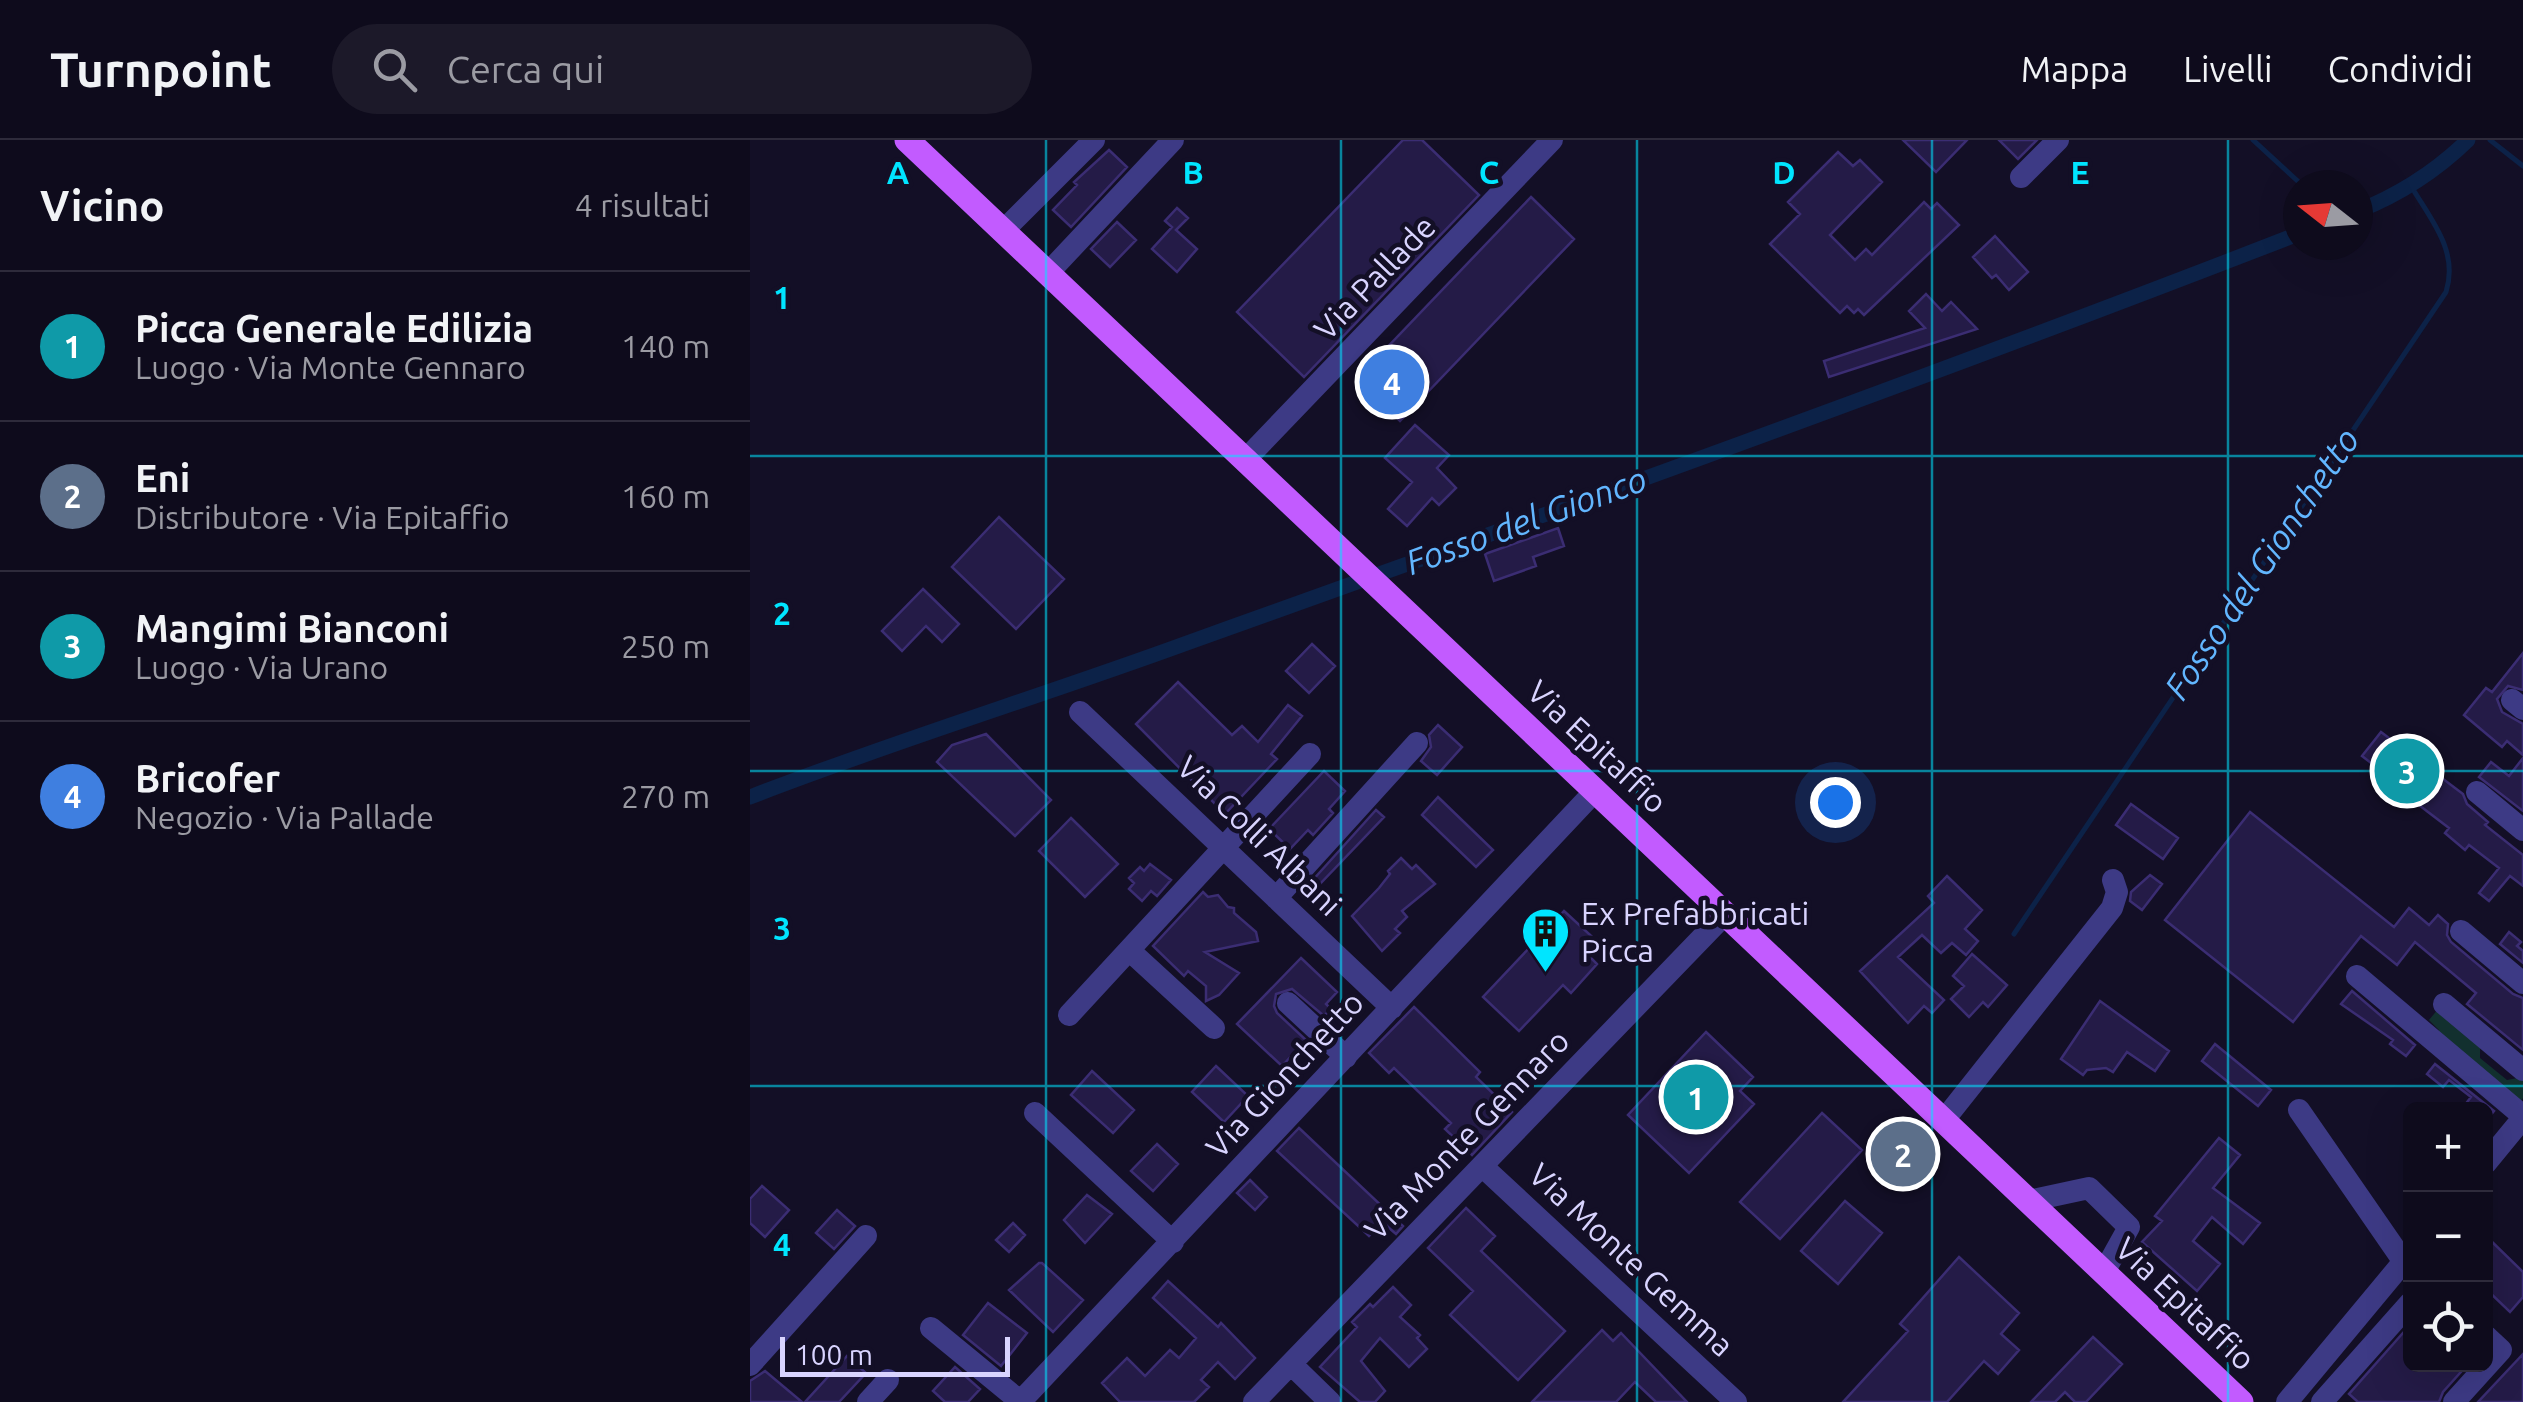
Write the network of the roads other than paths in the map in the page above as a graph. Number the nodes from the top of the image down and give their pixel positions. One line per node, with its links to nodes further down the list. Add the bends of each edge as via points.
1 (908, 140): 7 (main road, Via Epitaffio)
2 (1094, 140): 7 (street)
3 (1173, 140): 8 (street)
4 (1552, 140): 9 (street, Via Pallade)
5 (2058, 140): 6 (street)
6 (2021, 177)
7 (1004, 231): 8 (main road, Via Epitaffio)
8 (1048, 273): 9 (main road, Via Epitaffio)
9 (1245, 460): 13 (main road, Via Epitaffio)
10 (1080, 712): 16 (street, Via Colli Albani)
11 (1417, 744): 18 (street)
12 (1310, 754): 16 (street)
13 (1596, 790): 19 (main road, Via Epitaffio); 26 (street, Via Gionchetto)
14 (2476, 792): 15 (street)
15 (2523, 830)
16 (1224, 848): 18 (street, Via Colli Albani); 21 (street)
17 (2113, 880): 36 (street, via 2112,908)
18 (1276, 898): 26 (street, Via Colli Albani)
19 (1726, 913): 36 (main road, Via Epitaffio); 38 (street, Via Monte Gennaro)
20 (2461, 931): 23 (street)
21 (1129, 950): 27 (street); 28 (street)
22 (2357, 976): 31 (street)
23 (2523, 983)
24 (1288, 1003): 30 (street)
25 (2444, 1004): 29 (street)
26 (1392, 1008): 30 (street, Via Gionchetto)
27 (1069, 1015)
28 (1214, 1028)
29 (2491, 1045): 31 (street); 32 (street)
30 (1346, 1057): 41 (street, Via Gionchetto)
31 (2470, 1069): 35 (street)
32 (2523, 1070)
33 (2298, 1110): 42 (street)
34 (1034, 1113): 41 (street)
35 (2523, 1117): 37 (street)
36 (1944, 1120): 39 (main road, Via Epitaffio)
37 (2493, 1154)
38 (1482, 1166): 47 (street, Via Monte Gennaro); 55 (street, Via Monte Gemma)
39 (2030, 1201): 44 (main road, Via Epitaffio); 44 (street, via 2074,1192 2123,1238)
40 (866, 1236): 48 (street)
41 (1173, 1242): 52 (street, Via Gionchetto)
42 (2403, 1253)
43 (2403, 1263): 57 (street)
44 (2104, 1272): 56 (main road, Via Epitaffio)
45 (2403, 1311): 58 (street)
46 (930, 1328): 52 (street)
47 (1291, 1364): 53 (street, Via Monte Gennaro); 54 (street)
48 (750, 1365)
49 (2481, 1372): 59 (street)
50 (888, 1380): 51 (street)
51 (868, 1402)
52 (1020, 1402)
53 (1254, 1402)
54 (1330, 1402)
55 (1736, 1402)
56 (2241, 1402)
57 (2287, 1402)
58 (2322, 1402)
59 (2454, 1402)

